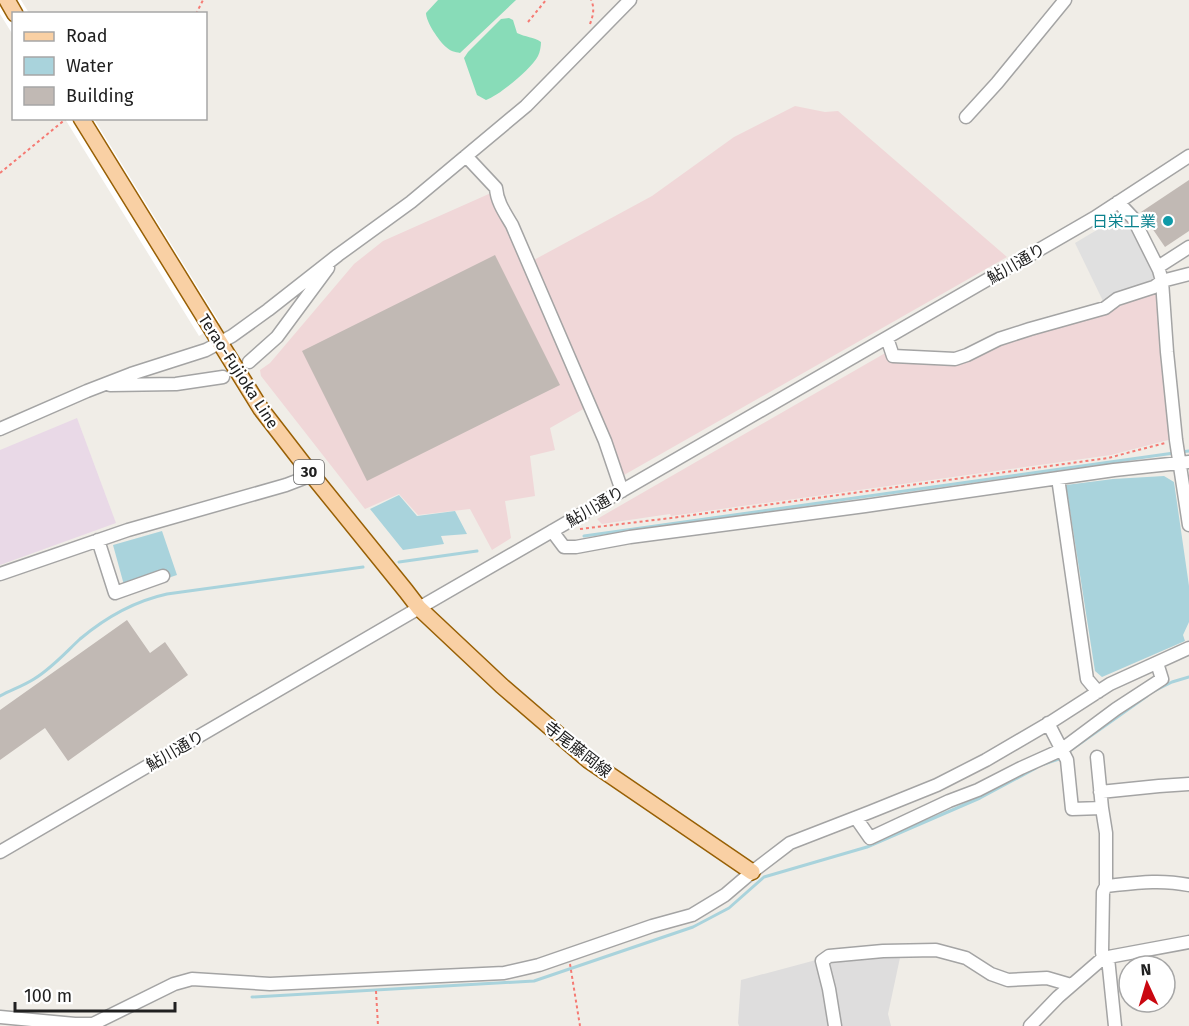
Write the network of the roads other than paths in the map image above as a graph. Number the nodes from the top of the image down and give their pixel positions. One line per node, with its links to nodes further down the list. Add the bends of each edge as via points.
1 (630, 0): 5 (street, via 525,106)
2 (1065, 0): 3 (street)
3 (966, 117)
4 (82, 120): 14 (main road, Terao-Fujioka Line / 30)
5 (466, 156): 9 (street); 22 (street, via 496,188 605,441)
6 (1189, 156): 7 (street, 鮎川通り)
7 (1118, 202): 10 (street, via 1133,218); 13 (street, 鮎川通り)
8 (1189, 247): 10 (street)
9 (338, 255): 14 (street); 15 (street, via 277,337)
10 (1158, 267): 12 (street)
11 (1189, 274): 12 (street)
12 (1162, 281): 13 (street, via 1105,308 1010,336 955,359 893,356); 19 (street, via 1176,440)
13 (887, 338): 22 (street, 鮎川通り)
14 (220, 344): 17 (street); 20 (main road, Terao-Fujioka Line / 30, via 261,409)
15 (249, 362)
16 (223, 377): 17 (street, via 176,384 106,386)
17 (87, 391): 18 (street)
18 (0, 429)
19 (1183, 461): 21 (street); 23 (street)
20 (312, 476): 25 (street); 28 (main road, Terao-Fujioka Line / 30)
21 (1058, 478): 24 (street, via 576,547 564,547); 31 (street, via 1087,679)
22 (622, 491): 24 (street, 鮎川通り)
23 (1189, 525)
24 (552, 531): 28 (street, 鮎川通り)
25 (98, 540): 26 (street); 27 (street, via 115,593)
26 (0, 574)
27 (163, 576)
28 (419, 608): 39 (street, 鮎川通り); 40 (main road, 寺尾藤岡線, via 588,760)
29 (1189, 648): 30 (street)
30 (1157, 663): 31 (street); 33 (street, via 1162,679)
31 (1098, 692): 32 (street)
32 (1048, 723): 33 (street); 38 (street, via 937,785)
33 (1061, 750): 37 (street, via 1067,760 1072,809); 38 (street, via 870,837)
34 (1097, 757): 36 (street)
35 (1189, 784): 36 (street)
36 (1100, 792): 37 (street)
37 (1102, 808): 42 (street)
38 (856, 818): 40 (street, via 790,843)
39 (0, 852)
40 (752, 872): 46 (street, via 692,915 569,956 504,972 270,984 192,980 174,984 93,1024)
41 (1189, 885): 42 (street, via 1148,881)
42 (1106, 886): 44 (street, via 1102,952)
43 (1189, 942): 44 (street)
44 (1106, 958): 45 (street); 49 (street)
45 (1071, 985): 47 (street, via 1047,978 1008,980 966,958 936,950 829,956 822,961); 48 (street)
46 (0, 1017)
47 (835, 1026)
48 (1030, 1026)
49 (1115, 1026)

